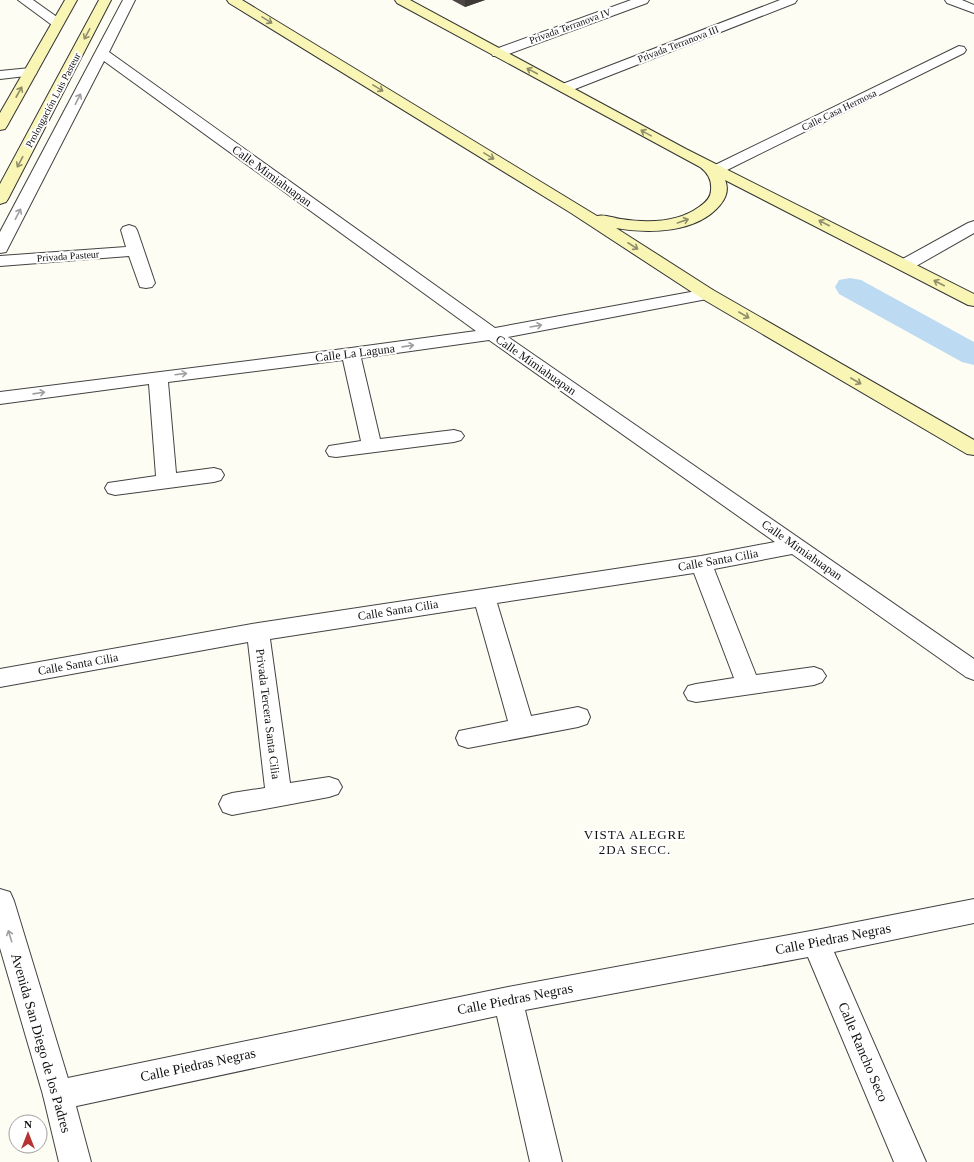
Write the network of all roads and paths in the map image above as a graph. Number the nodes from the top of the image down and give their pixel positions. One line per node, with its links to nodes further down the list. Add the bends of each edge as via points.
1 (24, 0): 11 (street)
2 (71, 0): 11 (main road)
3 (105, 0): 21 (main road, Prolongación Luis Pasteur, one-way to 21)
4 (129, 0): 13 (street)
5 (234, 0): 22 (main road, one-way to 22)
6 (401, 0): 14 (main road)
7 (643, 0): 14 (street, Privada Terranova IV)
8 (791, 0): 17 (street, Privada Terranova III)
9 (952, 0): 10 (street)
10 (974, 9)
11 (57, 22): 15 (main road)
12 (958, 50): 20 (street, Calle Casa Hermosa)
13 (101, 53): 25 (street, one-way to 13); 32 (street, Calle Mimiahuapan)
14 (498, 53): 17 (main road, one-way to 14)
15 (30, 72): 16 (street); 18 (main road, one-way to 15)
16 (0, 75)
17 (565, 88): 19 (main road, one-way to 17)
18 (0, 126)
19 (681, 152): 20 (main road); 22 (main road, one-way to 19, via 598,220 651,227 677,223 698,216 714,204 720,190 716,175 702,162)
20 (718, 169): 28 (main road, one-way to 20)
21 (0, 199)
22 (577, 210): 30 (main road, one-way to 30)
23 (974, 226): 28 (street)
24 (129, 230): 26 (street)
25 (0, 248)
26 (135, 251): 27 (street, Privada Pasteur); 29 (street)
27 (0, 261)
28 (905, 265): 31 (main road, one-way to 28)
29 (146, 283)
30 (707, 294): 32 (street, Calle La Laguna, one-way to 30); 38 (main road, one-way to 38)
31 (974, 301)
32 (492, 334): 33 (street, Calle La Laguna, one-way to 32); 43 (street, Calle Mimiahuapan)
33 (351, 354): 34 (street, Calle La Laguna, one-way to 33); 37 (street)
34 (158, 377): 35 (street, Calle La Laguna, one-way to 34); 41 (street)
35 (0, 398)
36 (454, 436): 37 (street)
37 (372, 446): 39 (street)
38 (974, 449)
39 (336, 451)
40 (214, 475): 41 (street)
41 (167, 481): 42 (street)
42 (115, 488)
43 (796, 546): 44 (street, Calle Santa Cilia); 47 (street, Calle Mimiahuapan)
44 (701, 564): 45 (street, Calle Santa Cilia); 50 (street)
45 (484, 597): 46 (street, Calle Santa Cilia); 53 (street)
46 (258, 632): 49 (street, Calle Santa Cilia); 56 (street, Privada Tercera Santa Cilia)
47 (974, 671)
48 (814, 676): 50 (street)
49 (0, 678)
50 (749, 686): 51 (street)
51 (696, 694)
52 (578, 717): 53 (street)
53 (522, 728): 54 (street)
54 (468, 738)
55 (329, 787): 56 (street, Privada Tercera Santa Cilia)
56 (279, 796): 57 (street, Privada Tercera Santa Cilia)
57 (232, 804)
58 (0, 901): 62 (street, Avenida San Diego de los Padres, one-way to 58)
59 (974, 911): 60 (street, Calle Piedras Negras)
60 (816, 943): 61 (street, Calle Piedras Negras); 65 (street, Calle Rancho Seco)
61 (508, 1000): 62 (street, Calle Piedras Negras); 64 (street)
62 (58, 1095): 63 (street, Avenida San Diego de los Padres)
63 (75, 1162)
64 (546, 1162)
65 (910, 1162)

